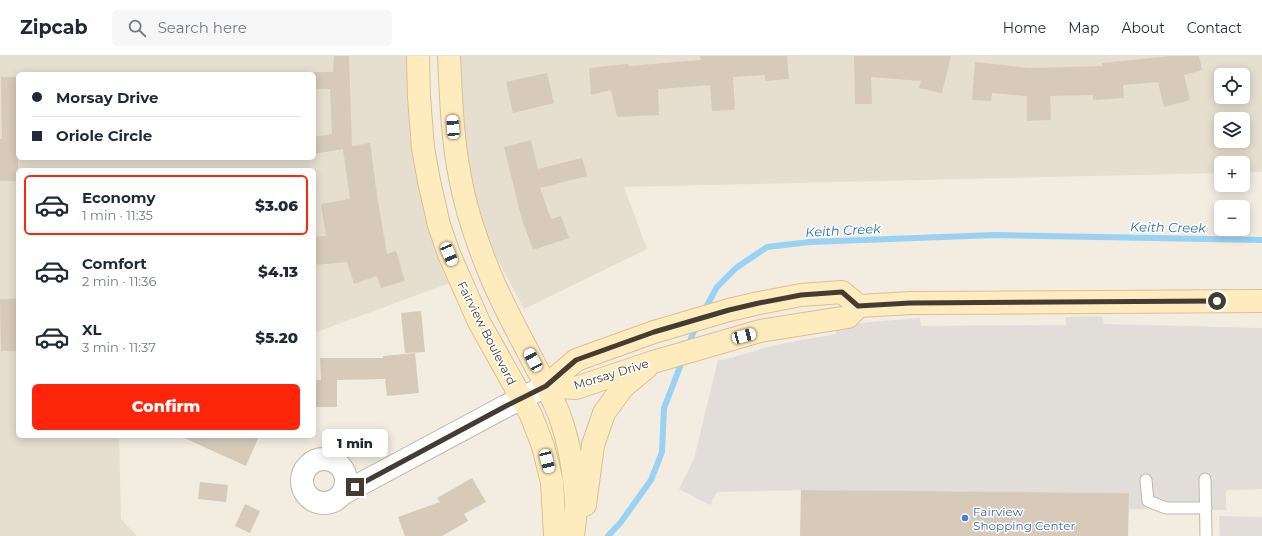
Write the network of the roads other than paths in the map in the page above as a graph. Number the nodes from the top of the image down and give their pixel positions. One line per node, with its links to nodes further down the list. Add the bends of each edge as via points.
1 (418, 56): 7 (street, Fairview Boulevard, via 423,148 439,225 479,322)
2 (449, 56): 6 (street, via 456,154 476,236 486,266)
3 (1262, 301): 4 (street)
4 (858, 306): 5 (street, Morsay Drive, via 848,317 776,328); 6 (street, Morsay Drive, via 842,292 801,295 729,310 654,332 576,360)
5 (653, 362): 6 (street, Morsay Drive, via 576,388); 14 (street, via 624,387 604,413 593,445 584,516)
6 (546, 386): 7 (street); 13 (street, via 561,419 572,459 576,502)
7 (521, 398): 10 (street); 12 (street, Fairview Boulevard, via 531,415 543,446 552,482)
8 (1205, 479): 11 (lane)
9 (1146, 480): 11 (lane, via 1148,501 1166,508)
10 (342, 494)
11 (1206, 508): 15 (lane)
12 (557, 536)
13 (573, 536)
14 (578, 536)
15 (1206, 536)

